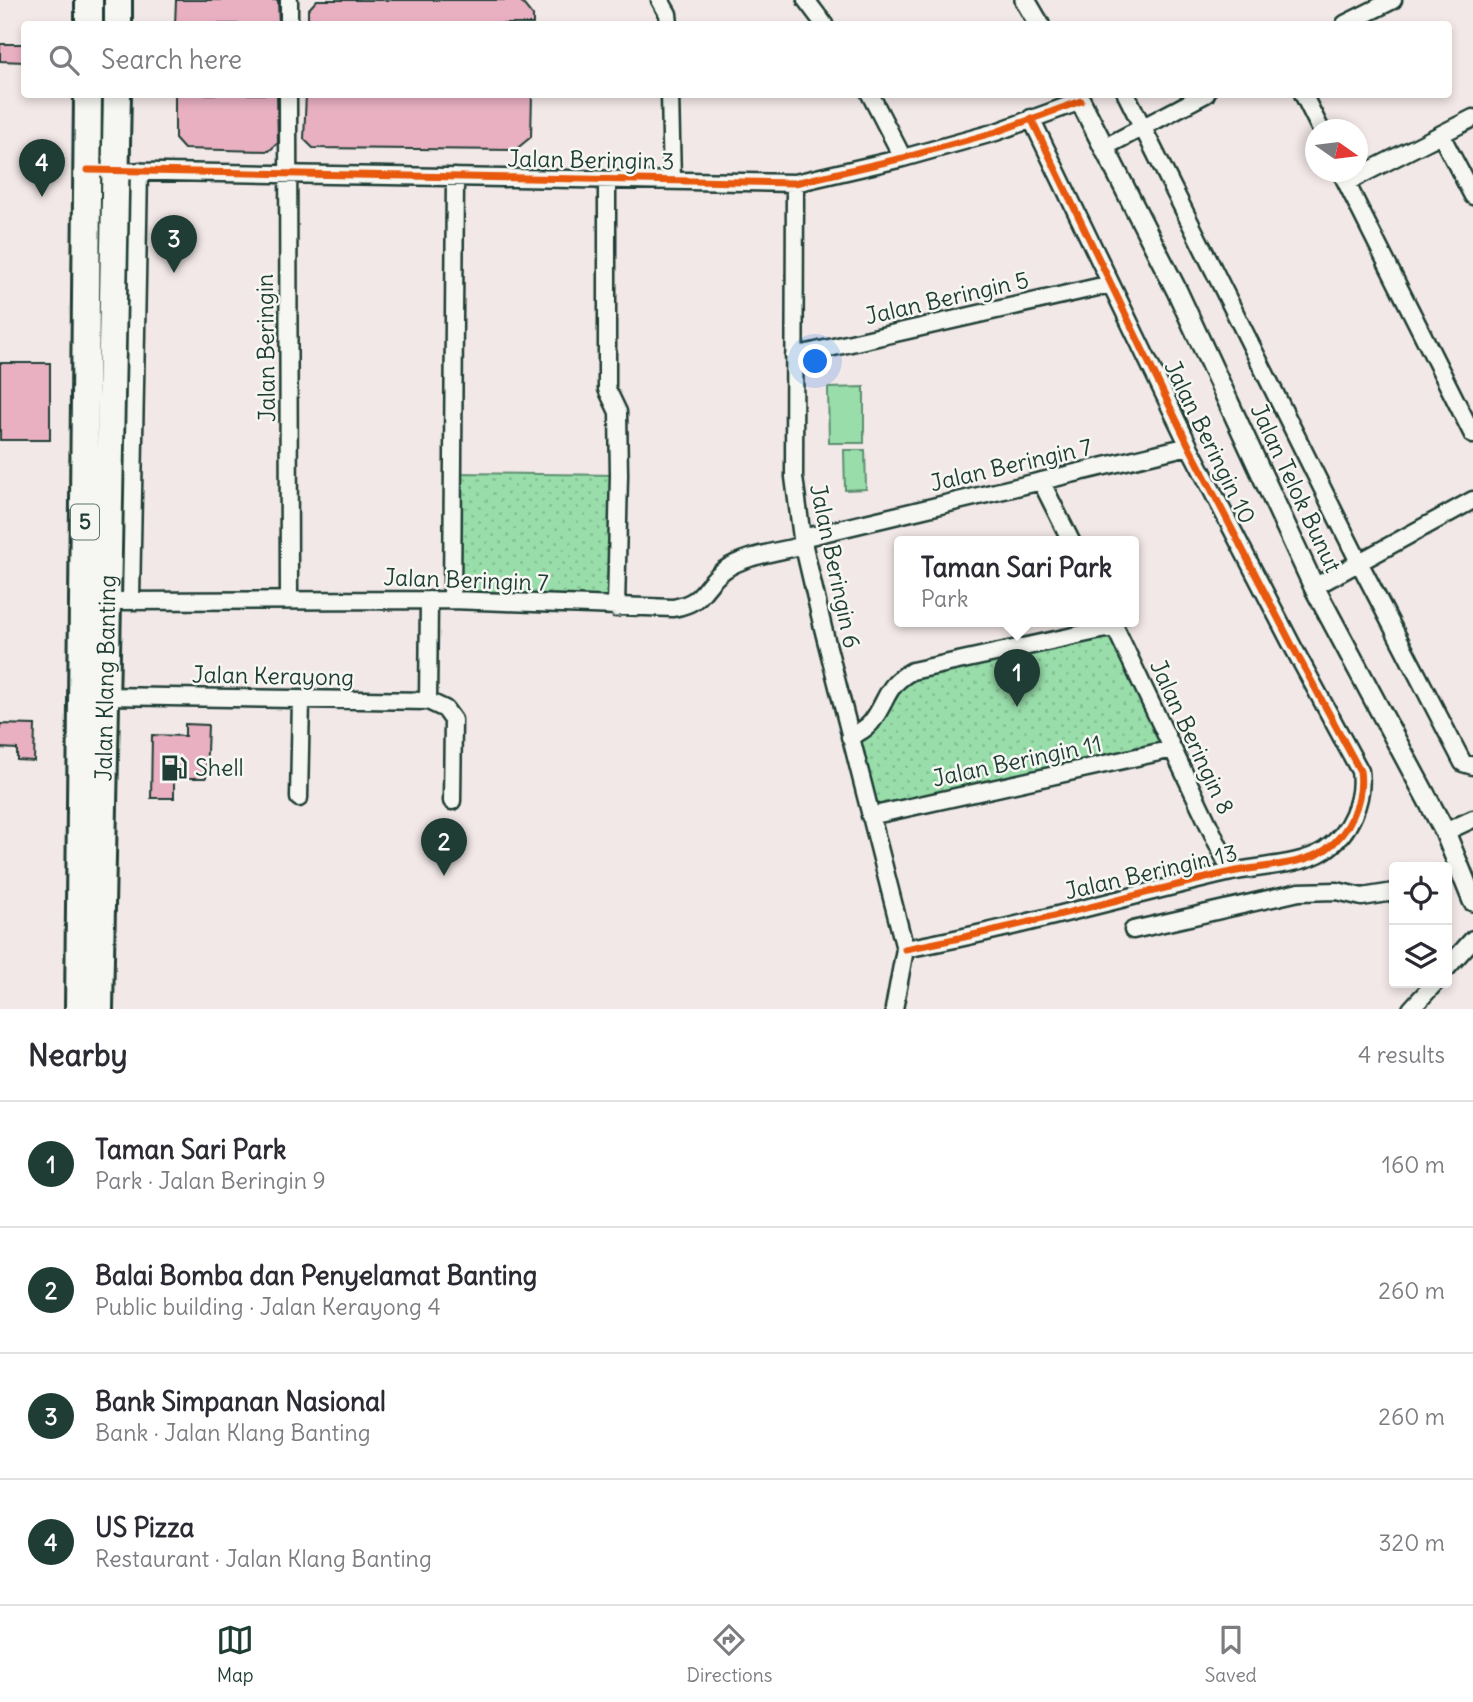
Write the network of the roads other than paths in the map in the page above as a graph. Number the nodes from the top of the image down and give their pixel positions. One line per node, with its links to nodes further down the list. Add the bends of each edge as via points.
1 (89, 0): 8 (highway)
2 (118, 0): 9 (highway)
3 (289, 0): 10 (street)
4 (660, 0): 11 (street)
5 (806, 0): 12 (street)
6 (1025, 0): 13 (street)
7 (1393, 0): 14 (street)
8 (89, 21)
9 (118, 21)
10 (289, 21)
11 (669, 21)
12 (822, 21)
13 (1037, 21)
14 (1351, 21)
15 (88, 98): 32 (highway, Jalan Klang Banting / 5)
16 (118, 98): 33 (highway, Jalan Klang Banting / 5)
17 (288, 98): 34 (street, Jalan Beringin)
18 (670, 98): 37 (street)
19 (872, 98): 30 (street)
20 (1079, 98): 24 (street, Jalan Beringin 3); 29 (street, Jalan Telok Bunut)
21 (1128, 98): 27 (street)
22 (1198, 98): 27 (street)
23 (1305, 98): 26 (street)
24 (1031, 118): 30 (street, Jalan Beringin 3); 41 (street, Jalan Beringin 10)
25 (1473, 118): 28 (street)
26 (1316, 119)
27 (1142, 127): 29 (street); 49 (street)
28 (1441, 135): 31 (street); 40 (street)
29 (1105, 147): 50 (street, Jalan Telok Bunut)
30 (903, 158): 39 (street, Jalan Beringin 3)
31 (1368, 167)
32 (88, 170): 33 (street, Jalan Beringin 3); 72 (highway, Jalan Klang Banting / 5)
33 (128, 171): 34 (street, Jalan Beringin 3); 54 (highway, Jalan Klang Banting / 5)
34 (286, 174): 35 (street, Jalan Beringin 3); 51 (street, Jalan Beringin)
35 (455, 177): 36 (street, Jalan Beringin 3); 53 (street)
36 (607, 180): 37 (street, Jalan Beringin 3); 55 (street, via 607,389 618,412)
37 (672, 181): 39 (street, Jalan Beringin 3)
38 (1346, 182): 43 (street)
39 (795, 183): 42 (street, Jalan Beringin 6)
40 (1473, 197)
41 (1111, 284): 42 (street, Jalan Beringin 5); 44 (street, Jalan Beringin 10)
42 (794, 356): 48 (street, Jalan Beringin 6, via 794,477)
43 (1473, 435)
44 (1189, 446): 45 (street, Jalan Beringin 7); 64 (street, Jalan Beringin 10)
45 (1041, 481): 47 (street); 48 (street, Jalan Beringin 7)
46 (1473, 500): 49 (street)
47 (1068, 536)
48 (803, 542): 55 (street, Jalan Beringin 7, via 724,570 688,606); 61 (street, Jalan Beringin 6)
49 (1359, 562): 50 (street); 63 (street, via 1463,763)
50 (1314, 587): 69 (street, Jalan Telok Bunut)
51 (289, 600): 52 (street, Jalan Beringin 7); 54 (street, Jalan Beringin 7)
52 (429, 600): 53 (street, Jalan Beringin 7); 60 (street)
53 (453, 600): 55 (street, Jalan Beringin 7)
54 (119, 601): 58 (highway, Jalan Klang Banting / 5)
55 (616, 608)
56 (1101, 627): 61 (street, via 912,671 886,693 873,720)
57 (1115, 627): 62 (street, Jalan Beringin 8)
58 (105, 696): 59 (street, Jalan Kerayong); 72 (highway, Jalan Klang Banting / 5)
59 (301, 700): 60 (street, Jalan Kerayong); 65 (street)
60 (433, 704): 66 (street, via 449,712 453,720)
61 (850, 737): 67 (street, Jalan Beringin 6)
62 (1173, 750): 67 (street, Jalan Beringin 11); 70 (street, Jalan Beringin 8)
63 (1473, 766)
64 (1362, 780): 70 (street, Jalan Beringin 13, via 1351,820 1326,850 1310,858)
65 (299, 799)
66 (452, 801)
67 (870, 816): 77 (street, Jalan Beringin 6)
68 (1473, 819): 69 (street)
69 (1445, 832): 71 (street, Jalan Telok Bunut)
70 (1231, 872): 77 (street, Jalan Beringin 13)
71 (1453, 873): 74 (street, Jalan Telok Bunut)
72 (92, 874): 80 (highway, Jalan Klang Banting / 5); 81 (highway, Jalan Klang Banting / 5)
73 (1389, 893): 75 (street, via 1362,897 1337,891 1299,892)
74 (1473, 901)
75 (1133, 930)
76 (1473, 939): 78 (street)
77 (905, 949): 82 (street)
78 (1452, 962)
79 (1430, 988): 83 (street)
80 (79, 1009)
81 (99, 1009)
82 (894, 1009)
83 (1411, 1009)

